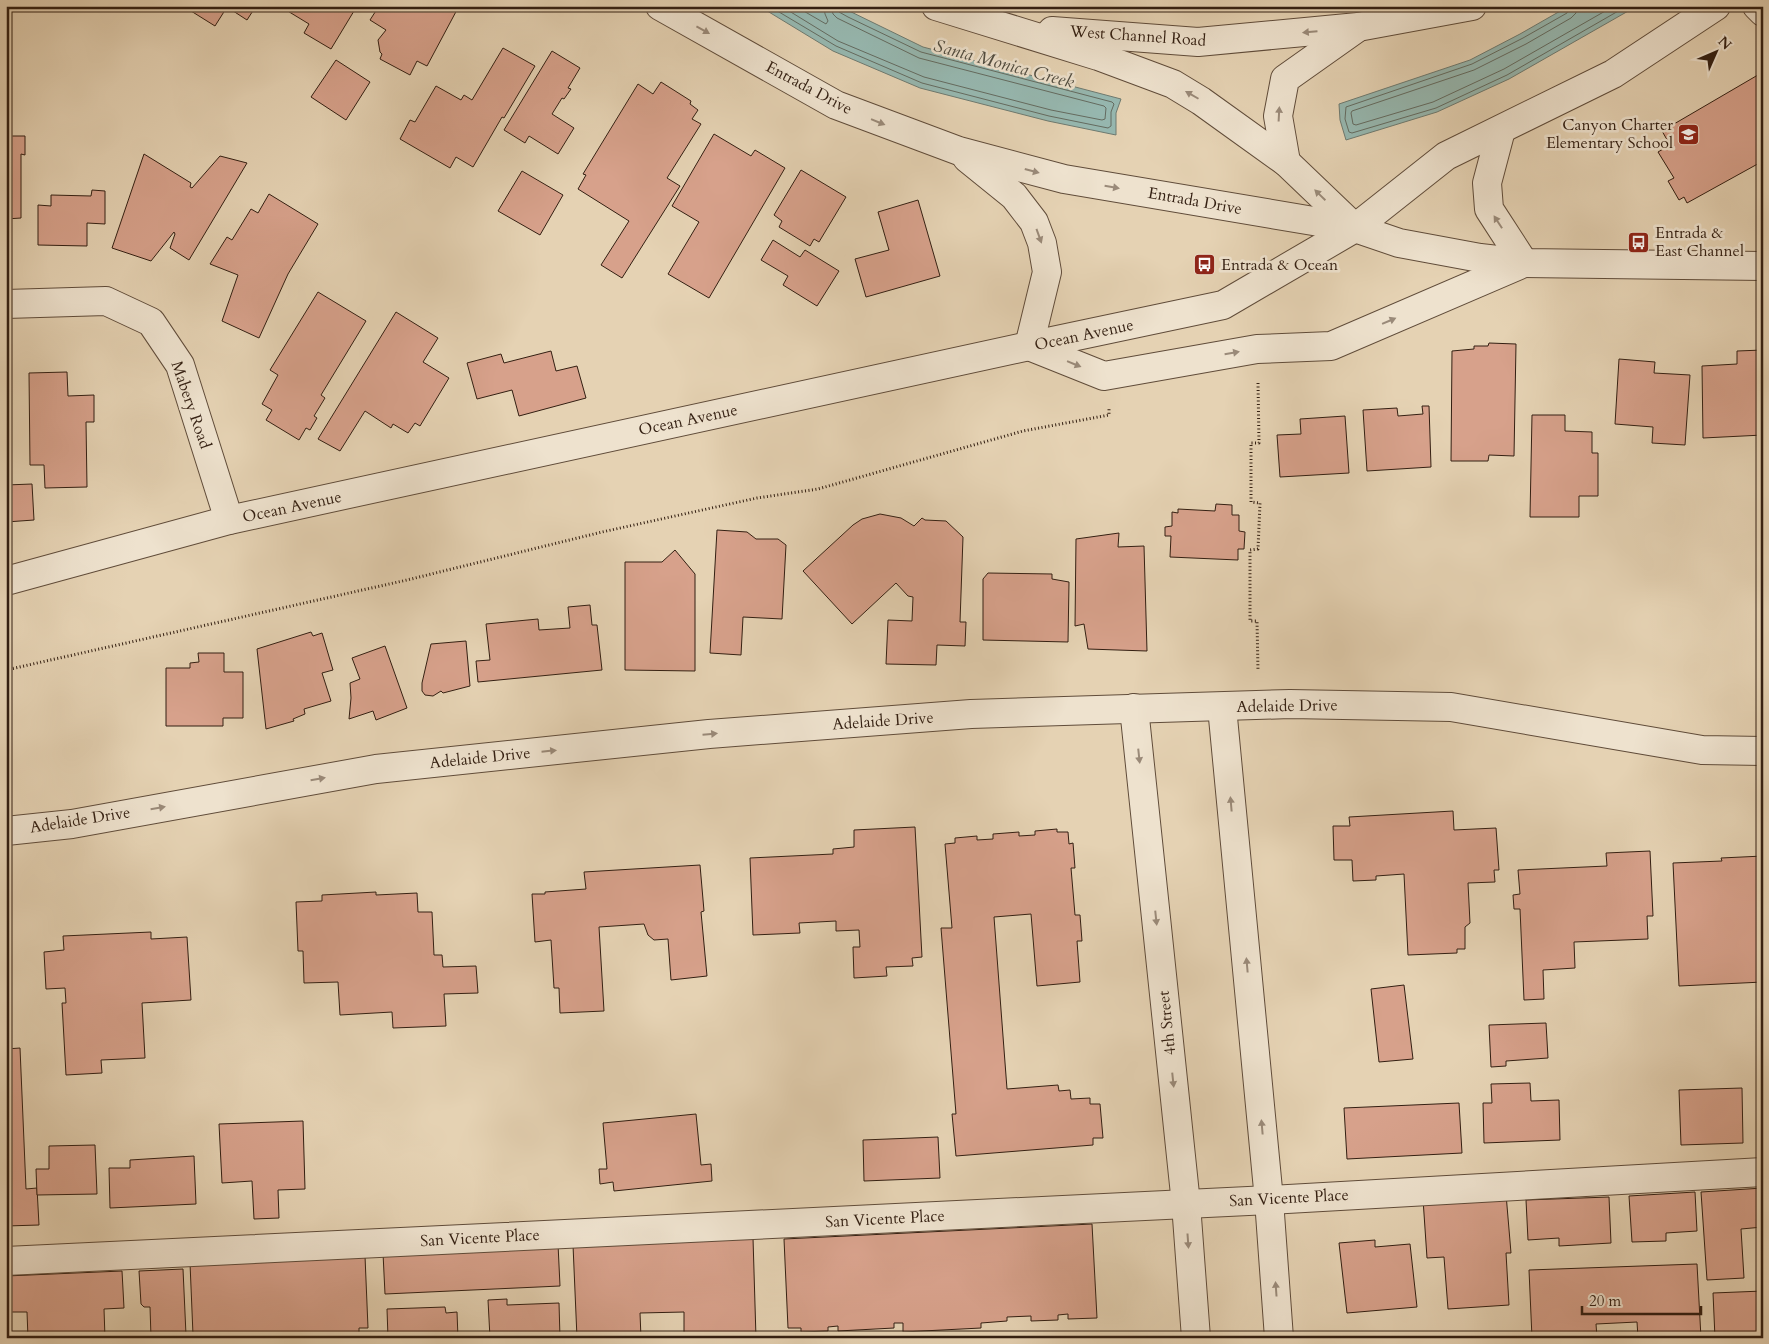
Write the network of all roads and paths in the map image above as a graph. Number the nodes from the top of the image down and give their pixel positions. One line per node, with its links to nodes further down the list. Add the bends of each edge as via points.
1 (660, 6): 10 (street, Entrada Drive, one-way to 10, via 836,105)
2 (936, 6): 8 (street, West Channel Road)
3 (1472, 6): 7 (street, West Channel Road)
4 (1716, 6): 9 (street, Ocean Avenue, via 1613,74)
5 (1757, 6): 6 (street)
6 (1763, 12)
7 (1358, 27): 8 (street, West Channel Road, one-way to 8, via 1198,42); 11 (street, West Channel Road, one-way to 7, via 1278,116 1285,79)
8 (1006, 28): 11 (street, West Channel Road, one-way to 8, via 1201,100 1173,84 1098,56)
9 (1501, 130): 12 (street, Ocean Avenue, via 1446,156); 13 (street, one-way to 9, via 1489,209 1487,183)
10 (959, 152): 12 (street, Entrada Drive, one-way to 12, via 1064,179); 16 (street, one-way to 16, via 1014,196 1034,222 1042,243 1046,272)
11 (1286, 162): 12 (street, West Channel Road, one-way to 11)
12 (1355, 228): 13 (street, Entrada Drive, via 1399,243); 16 (street, Ocean Avenue, via 1223,305)
13 (1524, 263): 14 (street, Entrada Drive); 17 (street, one-way to 13, via 1332,346)
14 (1763, 266)
15 (6, 304): 19 (street, Mabery Road, via 106,301 151,322 180,365)
16 (1029, 346): 18 (street, one-way to 18, via 1104,376); 19 (street, Ocean Avenue)
17 (1257, 348): 18 (street, one-way to 17); 22 (path, via 1259,442 1250,443 1251,502 1260,503 1258,549 1250,550 1250,621 1257,621)
18 (1116, 374): 21 (path, via 1108,415 1023,431 818,489 757,498 602,532 407,580)
19 (229, 520): 20 (street, Ocean Avenue)
20 (6, 581)
21 (6, 670)
22 (1259, 675)
23 (1134, 708): 24 (street, Adelaide Drive); 26 (street, Adelaide Drive, one-way to 23, via 72,824 376,769 709,734 971,714); 29 (street, 4th Street, one-way to 29)
24 (1222, 708): 25 (street, Adelaide Drive, via 1290,704 1451,707 1702,750); 28 (street, one-way to 24)
25 (1763, 751)
26 (6, 831)
27 (1763, 1172): 28 (street, San Vicente Place)
28 (1269, 1200): 29 (street, San Vicente Place); 32 (street, one-way to 28)
29 (1186, 1204): 30 (street, San Vicente Place); 31 (street, 4th Street, one-way to 31)
30 (6, 1262)
31 (1196, 1338)
32 (1280, 1338)

